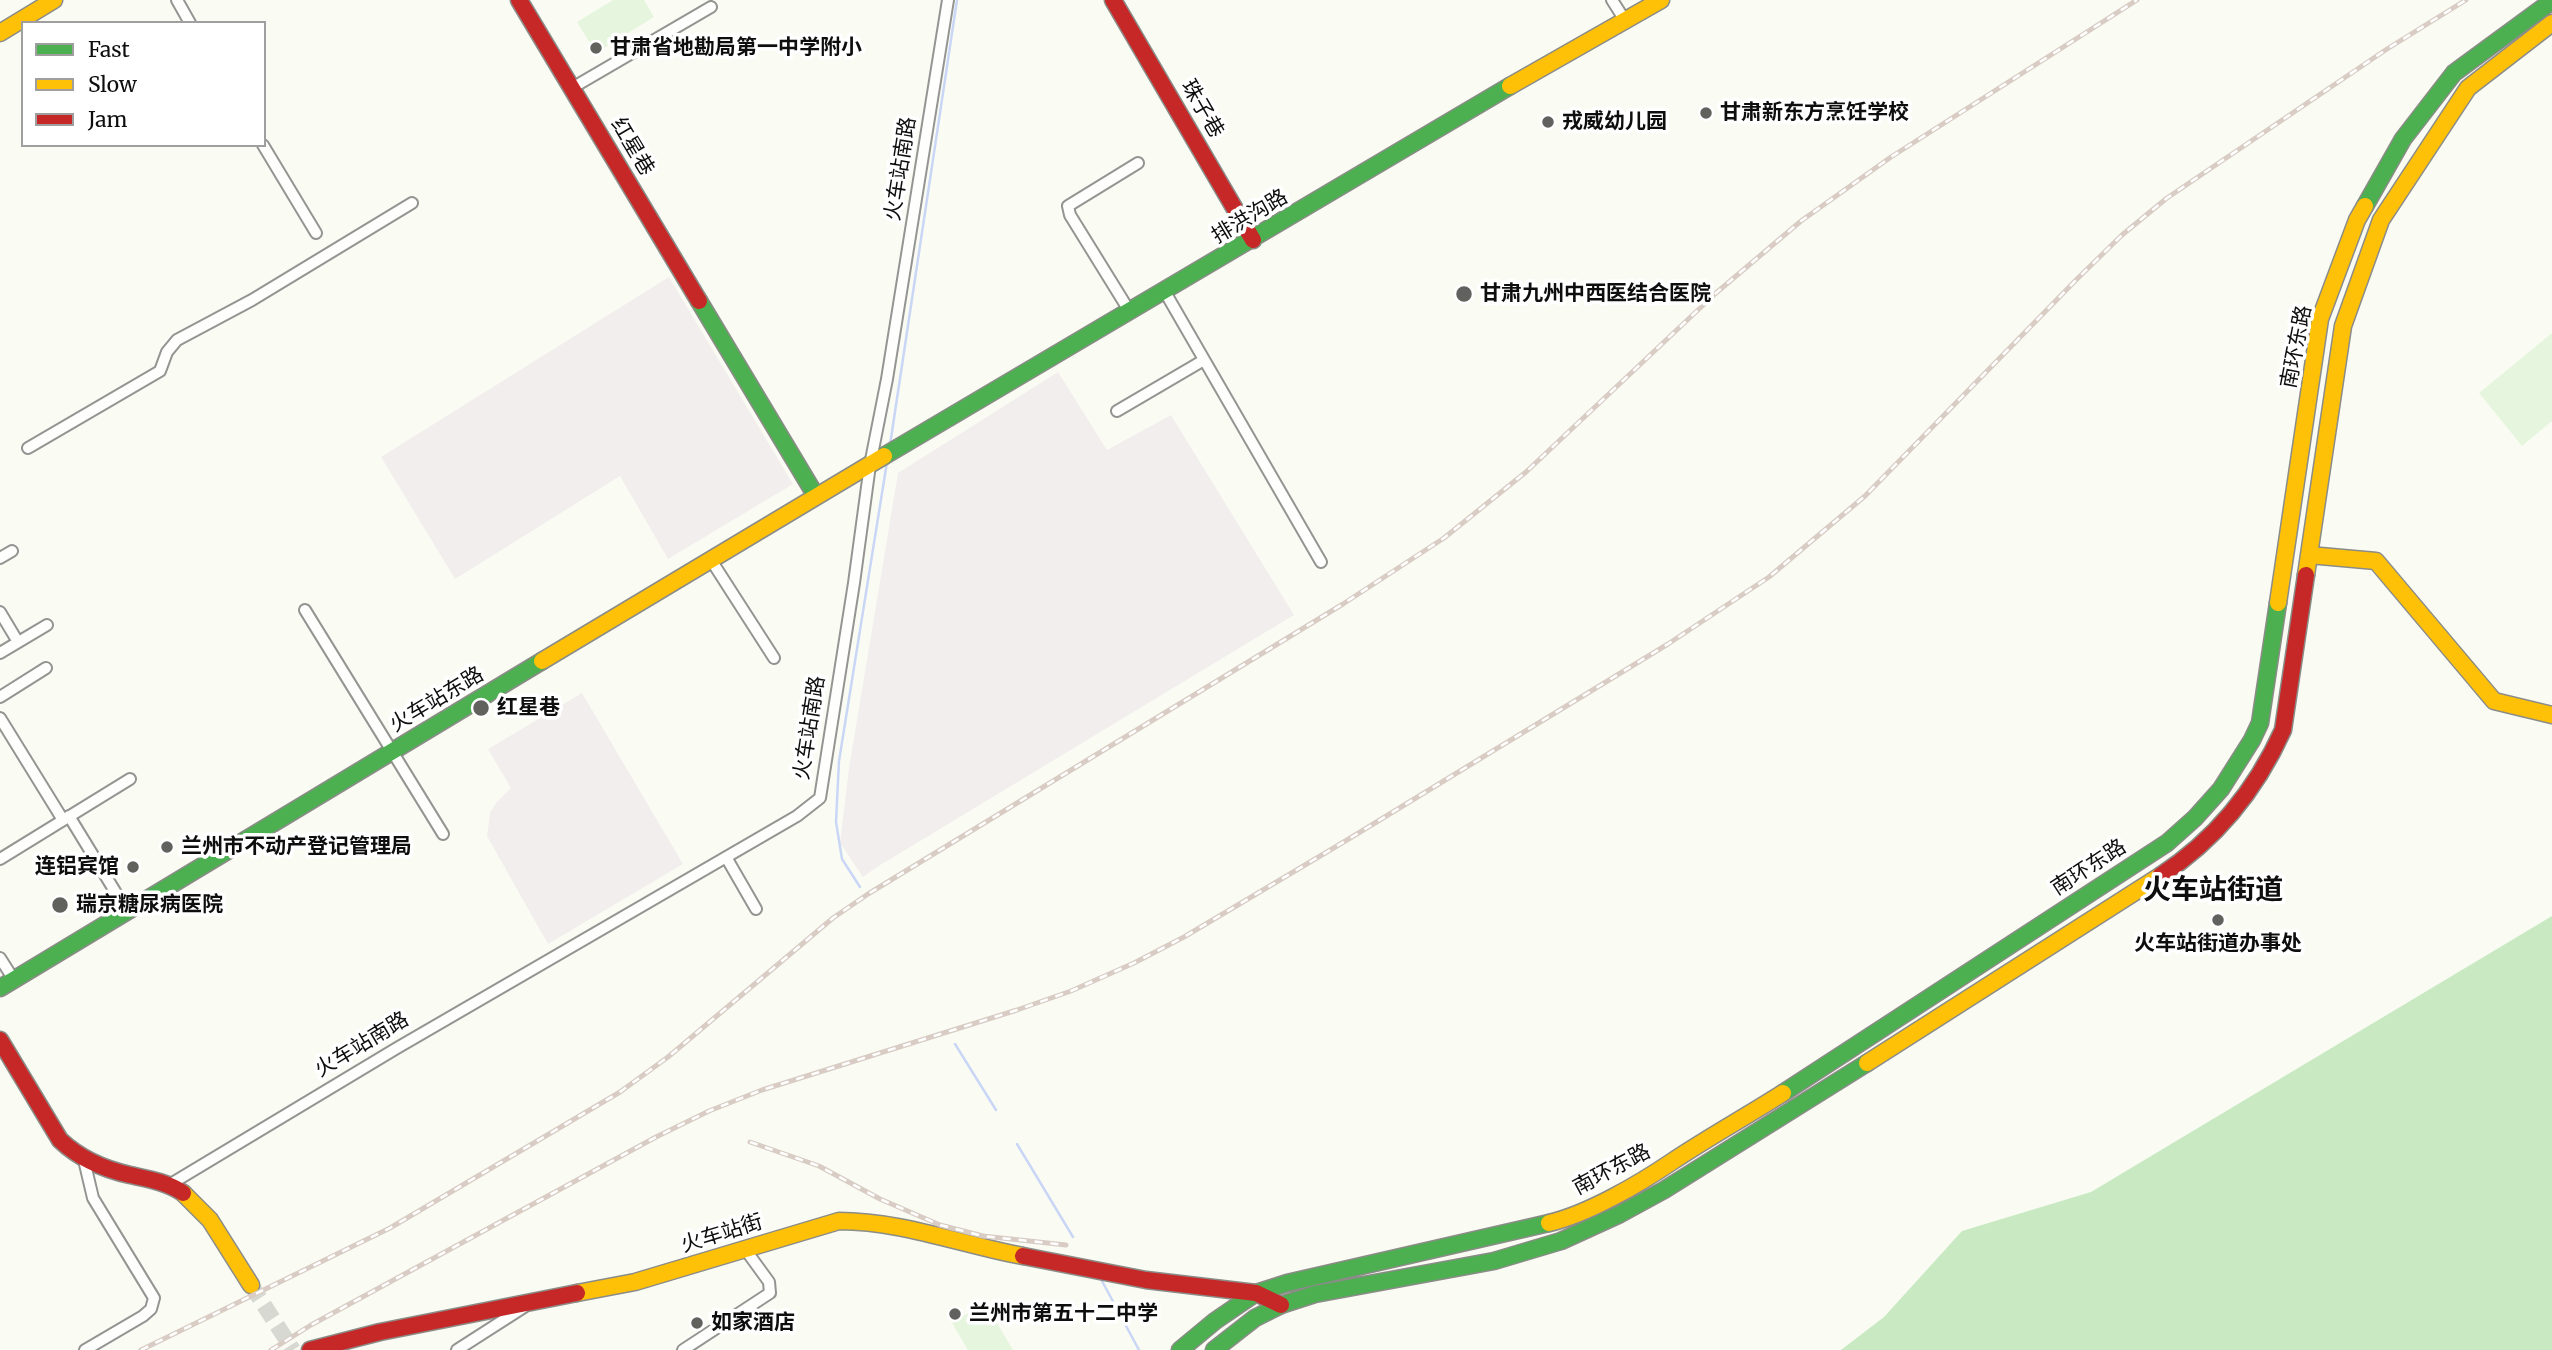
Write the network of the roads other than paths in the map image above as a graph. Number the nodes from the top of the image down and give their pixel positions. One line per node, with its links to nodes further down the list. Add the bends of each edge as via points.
1 (54, 0): 13 (main road)
2 (177, 0): 10 (street)
3 (519, 0): 14 (main road, 红星巷)
4 (948, 0): 26 (street, 火车站南路)
5 (1113, 0): 19 (main road, 珠子巷)
6 (1612, 0): 11 (street)
7 (1661, 0): 11 (main road, 排洪沟路)
8 (2552, 1): 58 (main road, 南环东路, via 2454,73 2403,139 2357,220 2320,319 2260,723 2251,746 2197,817 2167,843 1750,1114 1616,1195 1559,1221)
9 (711, 7): 14 (street)
10 (189, 21)
11 (1626, 22): 19 (main road, 排洪沟路)
12 (2552, 23): 29 (main road, 南环东路, via 2468,88 2381,220 2343,326)
13 (0, 33)
14 (572, 89): 27 (main road, 红星巷)
15 (264, 147): 18 (street)
16 (1138, 163): 21 (street, via 1068,206)
17 (412, 203): 24 (street, via 177,340 160,371)
18 (316, 233)
19 (1253, 240): 20 (main road, 排洪沟路)
20 (1164, 292): 21 (main road, 排洪沟路); 22 (street)
21 (1130, 312): 25 (main road, 排洪沟路)
22 (1204, 360): 23 (street); 32 (street)
23 (1117, 411)
24 (28, 448)
25 (897, 449): 26 (main road, 火车站东路)
26 (873, 463): 27 (main road, 火车站东路); 47 (street, 火车站南路, via 820,798)
27 (816, 496): 31 (main road, 火车站东路)
28 (12, 551): 30 (street)
29 (2309, 555): 41 (main road, via 2376,561 2494,701); 60 (main road, 南环东路, via 2283,730 2272,757 2214,833 2180,863 1751,1137 1620,1214 1561,1241 1494,1261 1326,1291)
30 (0, 558)
31 (711, 560): 38 (street); 43 (main road, 火车站东路)
32 (1321, 562)
33 (304, 610): 43 (street)
34 (0, 612): 36 (street)
35 (47, 625): 36 (street)
36 (18, 642): 37 (street)
37 (0, 653)
38 (774, 658)
39 (46, 668): 40 (street)
40 (0, 697)
41 (2552, 715)
42 (0, 718): 45 (street)
43 (393, 752): 46 (street); 50 (main road, 火车站东路)
44 (130, 779): 45 (street)
45 (66, 818): 48 (street); 50 (street)
46 (443, 834)
47 (726, 857): 49 (street); 55 (street, 火车站南路)
48 (0, 859)
49 (757, 909)
50 (127, 911): 52 (main road, 火车站东路)
51 (0, 958): 52 (street)
52 (7, 984)
53 (0, 1040): 54 (main road, via 60,1140)
54 (84, 1160): 55 (main road); 62 (street, via 93,1198 154,1298 143,1316)
55 (169, 1185): 57 (main road, via 199,1210)
56 (745, 1249): 58 (main road, 火车站街, via 817,1226 861,1221 1146,1280); 59 (main road, 火车站街, via 635,1282); 61 (street, via 769,1282 770,1293)
57 (251, 1285)
58 (1256, 1293): 60 (main road); 67 (main road, 南环东路)
59 (532, 1302): 63 (main road, 火车站街); 64 (street)
60 (1281, 1305): 68 (main road, 南环东路, via 1255,1318)
61 (699, 1339): 65 (street); 66 (street)
62 (85, 1350)
63 (310, 1350)
64 (457, 1350)
65 (682, 1350)
66 (706, 1350)
67 (1180, 1350)
68 (1214, 1350)

